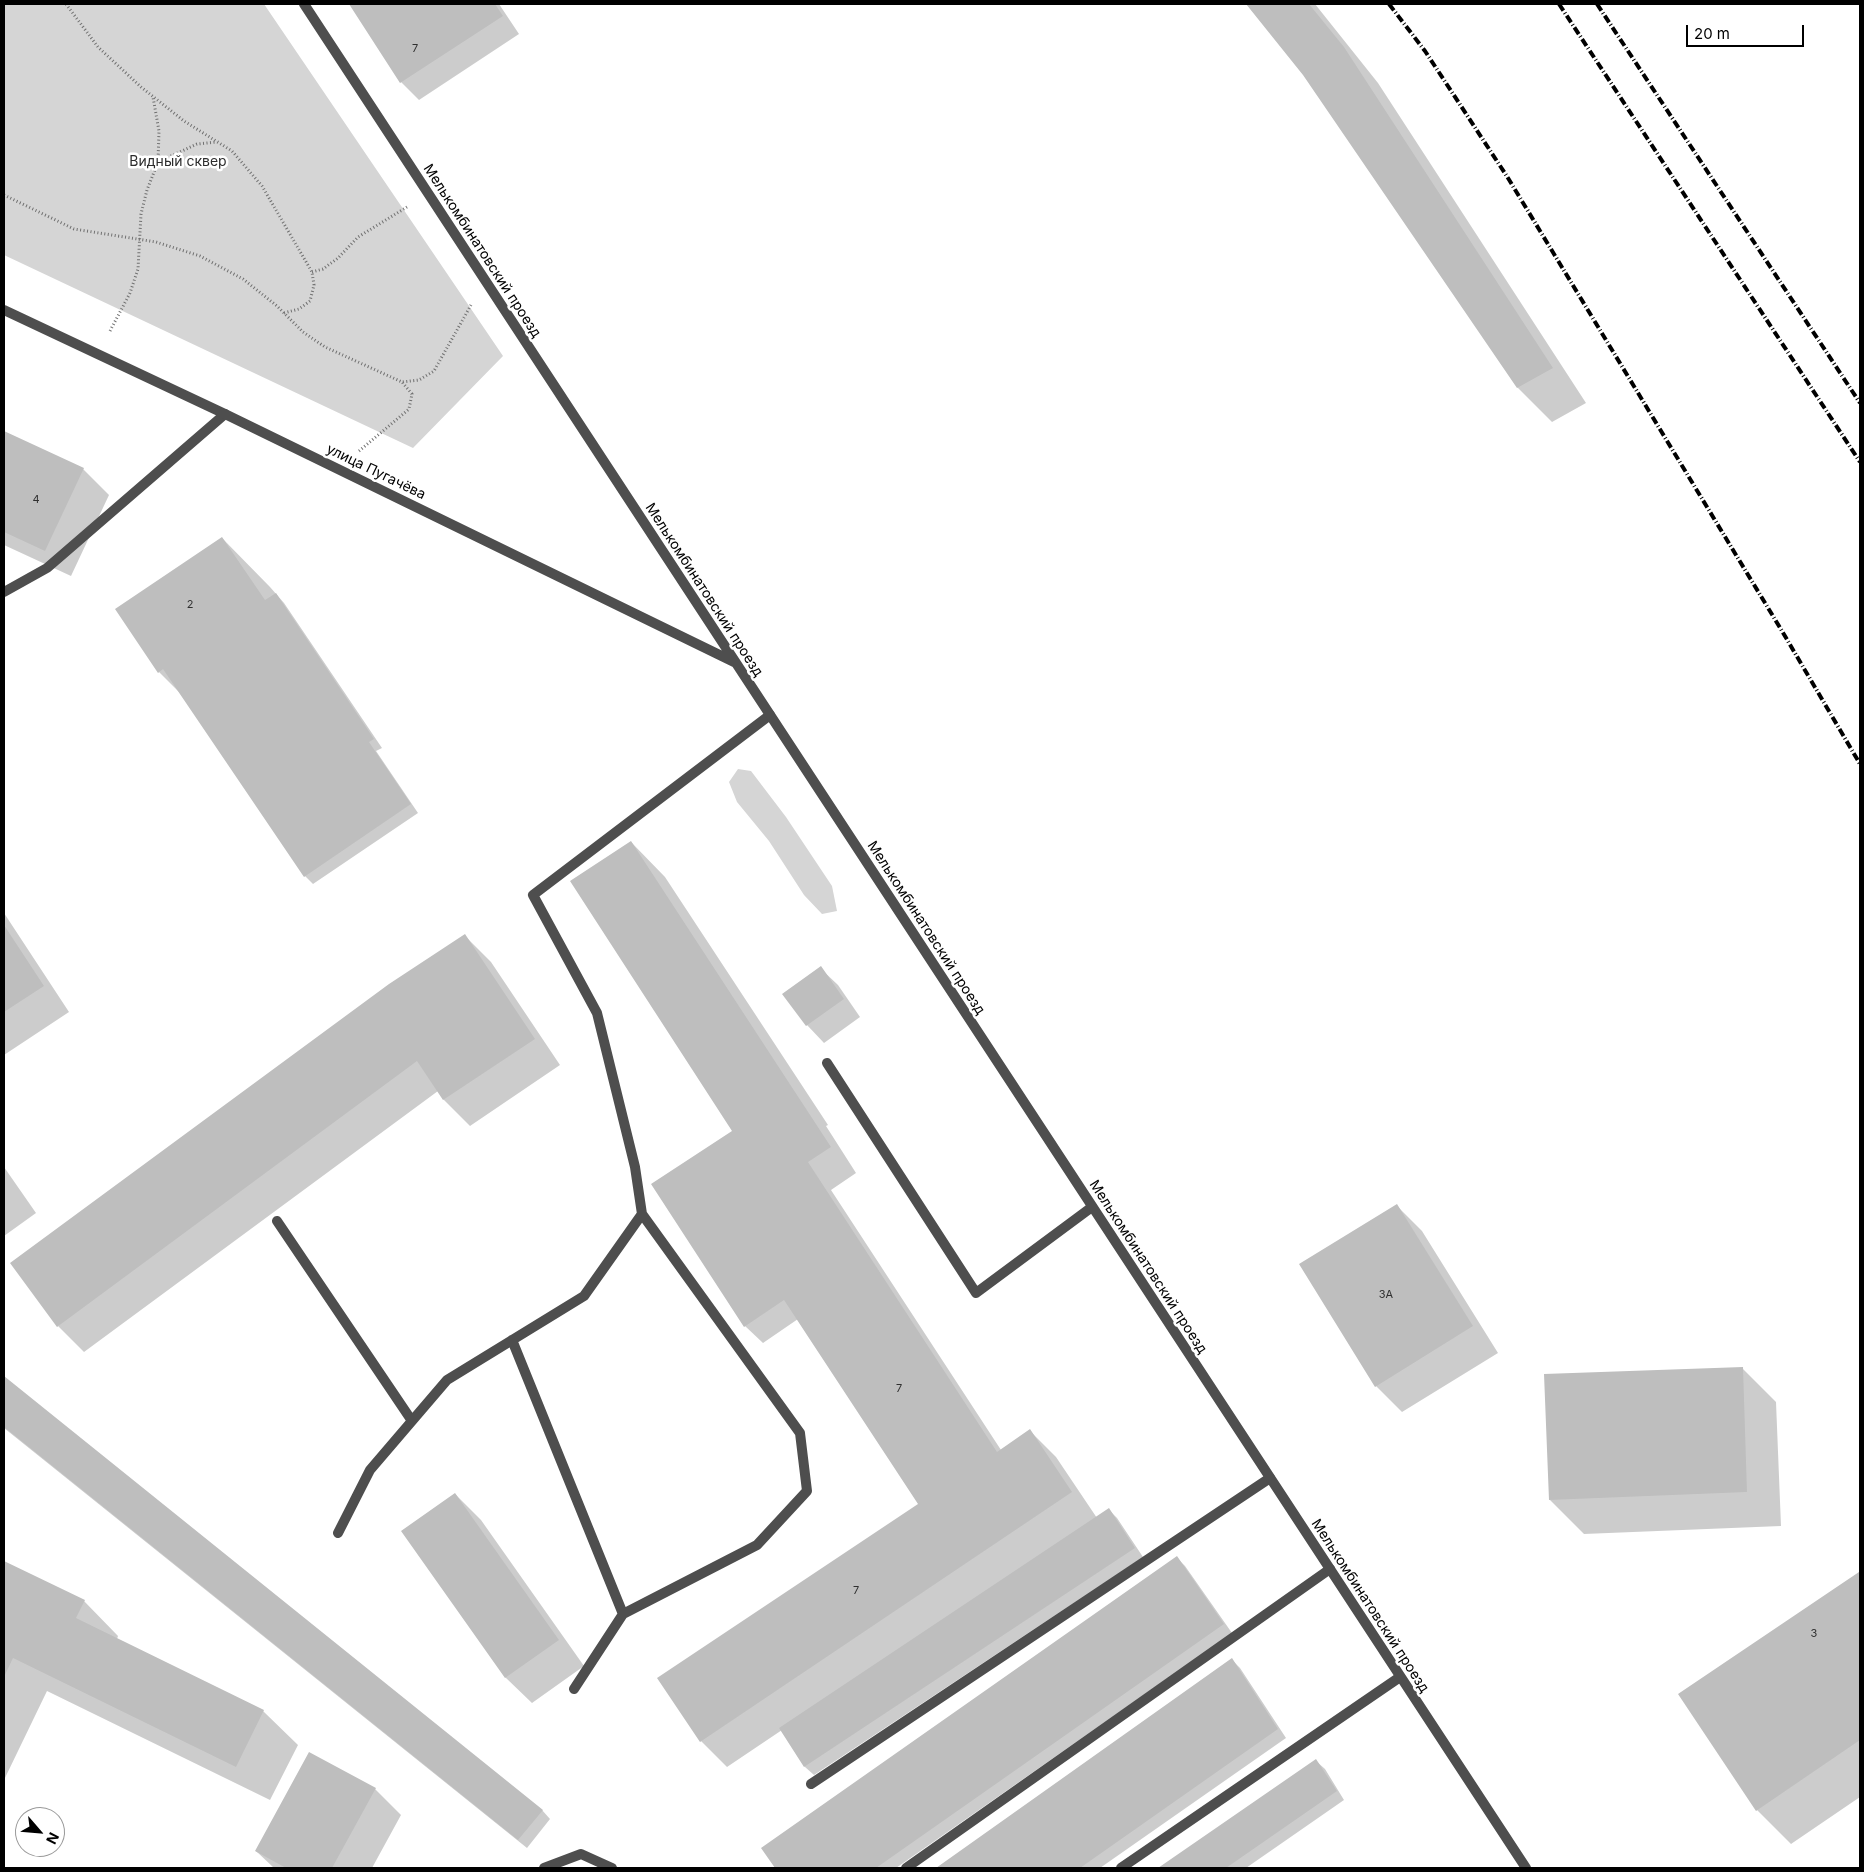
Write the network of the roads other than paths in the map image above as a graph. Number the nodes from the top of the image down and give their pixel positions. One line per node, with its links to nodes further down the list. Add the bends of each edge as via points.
1 (304, 4): 5 (street, Мелькомбинатовский проезд)
2 (4, 310): 3 (street, улица Пугачёва)
3 (225, 414): 4 (street, via 47,568); 5 (street, улица Пугачёва)
4 (4, 592)
5 (735, 662): 6 (street, Мелькомбинатовский проезд)
6 (770, 716): 8 (street, Мелькомбинатовский проезд); 9 (street, via 533,895 597,1013 635,1167)
7 (827, 1063): 8 (street, via 976,1292)
8 (1092, 1206): 13 (street, Мелькомбинатовский проезд)
9 (642, 1214): 11 (street, via 584,1296); 16 (street, via 800,1433 807,1491 757,1545)
10 (277, 1221): 12 (street)
11 (512, 1340): 12 (street, via 447,1380); 16 (street)
12 (412, 1421): 14 (street, via 370,1470)
13 (1270, 1478): 15 (street, Мелькомбинатовский проезд); 19 (street)
14 (338, 1533)
15 (1330, 1569): 17 (street, Мелькомбинатовский проезд); 22 (street)
16 (624, 1614): 18 (street)
17 (1400, 1677): 23 (street); 24 (street, Мелькомбинатовский проезд)
18 (574, 1689)
19 (811, 1784)
20 (544, 1868): 21 (street, via 581,1854)
21 (612, 1868)
22 (906, 1868)
23 (1121, 1868)
24 (1526, 1868)

